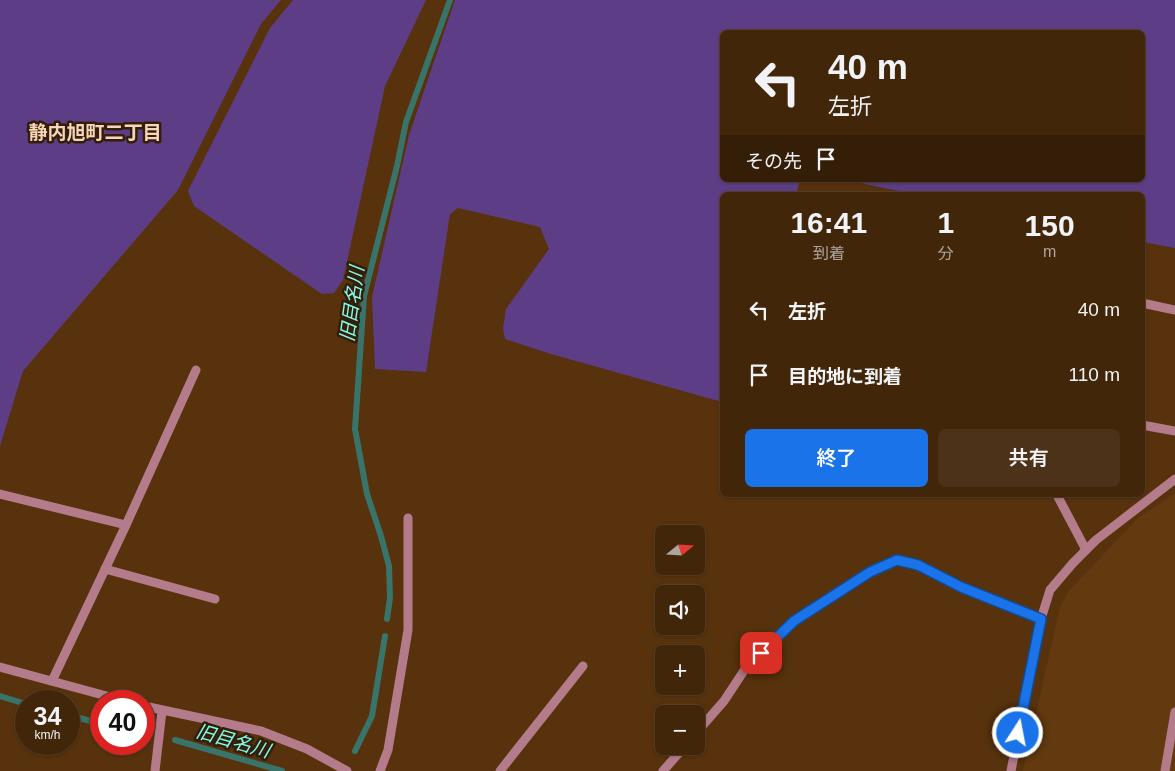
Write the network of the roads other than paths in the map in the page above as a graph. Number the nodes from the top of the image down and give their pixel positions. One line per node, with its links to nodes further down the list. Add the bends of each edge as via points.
1 (1145, 304): 2 (street)
2 (1175, 310)
3 (196, 370): 10 (street)
4 (1145, 426): 5 (street)
5 (1175, 431)
6 (1175, 479): 11 (street)
7 (0, 494): 10 (street)
8 (1058, 497): 11 (street)
9 (408, 518): 26 (street, via 408,630 388,750)
10 (126, 525): 12 (street)
11 (1086, 550): 14 (street, via 1050,590)
12 (105, 569): 13 (street); 17 (street)
13 (215, 599)
14 (1041, 619): 22 (street, via 961,587 918,565 897,560 870,572 794,621 749,663); 29 (street)
15 (583, 666): 27 (street)
16 (0, 667): 17 (street)
17 (52, 681): 18 (street)
18 (90, 691)
19 (155, 709): 20 (street)
20 (162, 711): 24 (street); 25 (street, via 261,731)
21 (1175, 712): 30 (street)
22 (705, 723)
23 (677, 755): 28 (street)
24 (155, 771)
25 (347, 771)
26 (380, 771)
27 (500, 771)
28 (664, 771)
29 (1010, 771)
30 (1165, 771)

